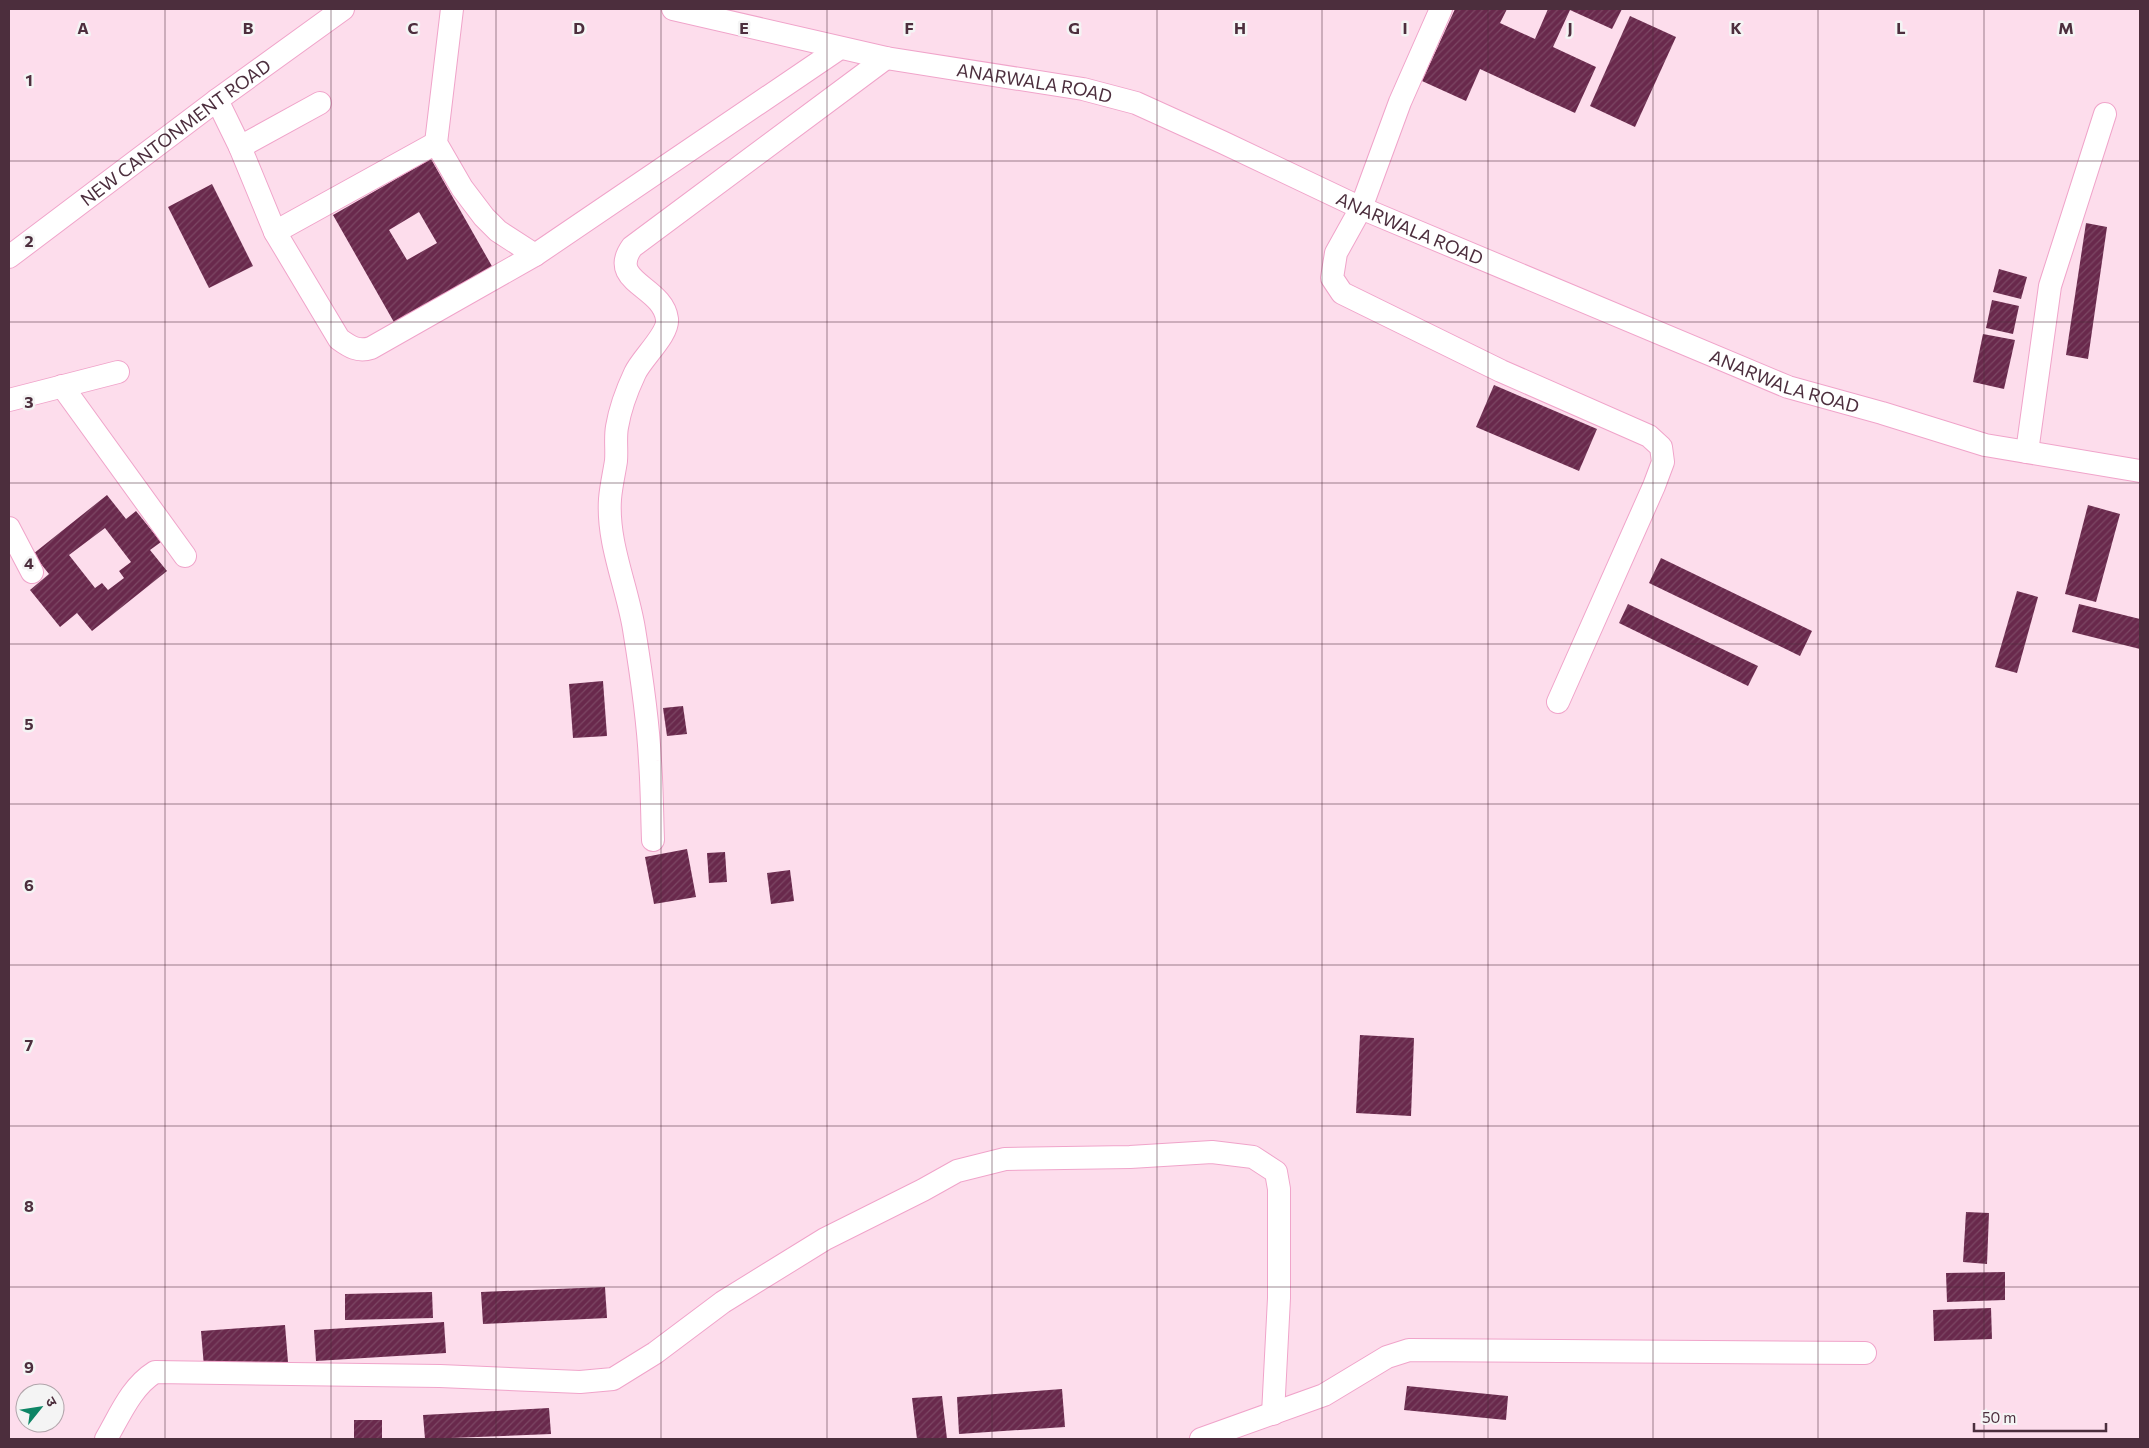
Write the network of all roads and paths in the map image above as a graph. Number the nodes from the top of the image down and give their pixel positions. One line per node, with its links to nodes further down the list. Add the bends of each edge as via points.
1 (343, 9): 7 (street, NEW CANTONMENT ROAD)
2 (452, 9): 10 (street)
3 (672, 9): 5 (street, ANARWALA ROAD)
4 (1441, 9): 12 (street, via 1400,102)
5 (840, 48): 6 (street, ANARWALA ROAD); 14 (street)
6 (886, 58): 12 (street, ANARWALA ROAD, via 1083,89 1136,103); 25 (street, via 632,247 626,255 628,275 655,296 667,320 664,334 635,372 623,405 616,428 616,459 610,498 610,528 634,627 642,685 650,760)
7 (217, 100): 11 (street); 15 (street, NEW CANTONMENT ROAD)
8 (320, 103): 11 (street)
9 (2105, 114): 19 (street, via 2050,286)
10 (436, 143): 13 (street); 14 (street, via 462,188 484,217 498,231)
11 (240, 147): 13 (street)
12 (1361, 208): 19 (street, ANARWALA ROAD, via 1788,387 1985,445); 24 (street, via 1336,253 1332,278 1342,293 1501,371 1649,436 1661,447 1663,462 1654,486)
13 (275, 232): 14 (street, via 339,339 352,348 363,350)
14 (535, 255)
15 (9, 257)
16 (118, 372): 17 (street)
17 (62, 386): 18 (street); 22 (street)
18 (9, 400)
19 (2026, 452): 20 (street, ANARWALA ROAD)
20 (2140, 471)
21 (9, 528): 23 (street)
22 (186, 556)
23 (32, 572)
24 (1558, 702)
25 (653, 840)
26 (1865, 1353): 27 (street, via 1409,1350 1387,1357 1324,1395)
27 (1273, 1414): 28 (street, via 1279,1298 1279,1189 1276,1172 1253,1157 1212,1152 1005,1159 957,1171 825,1239 723,1302 655,1353 613,1379 580,1382 390,1374 155,1372 144,1379 132,1395); 29 (street)
28 (106, 1439)
29 (1201, 1439)

